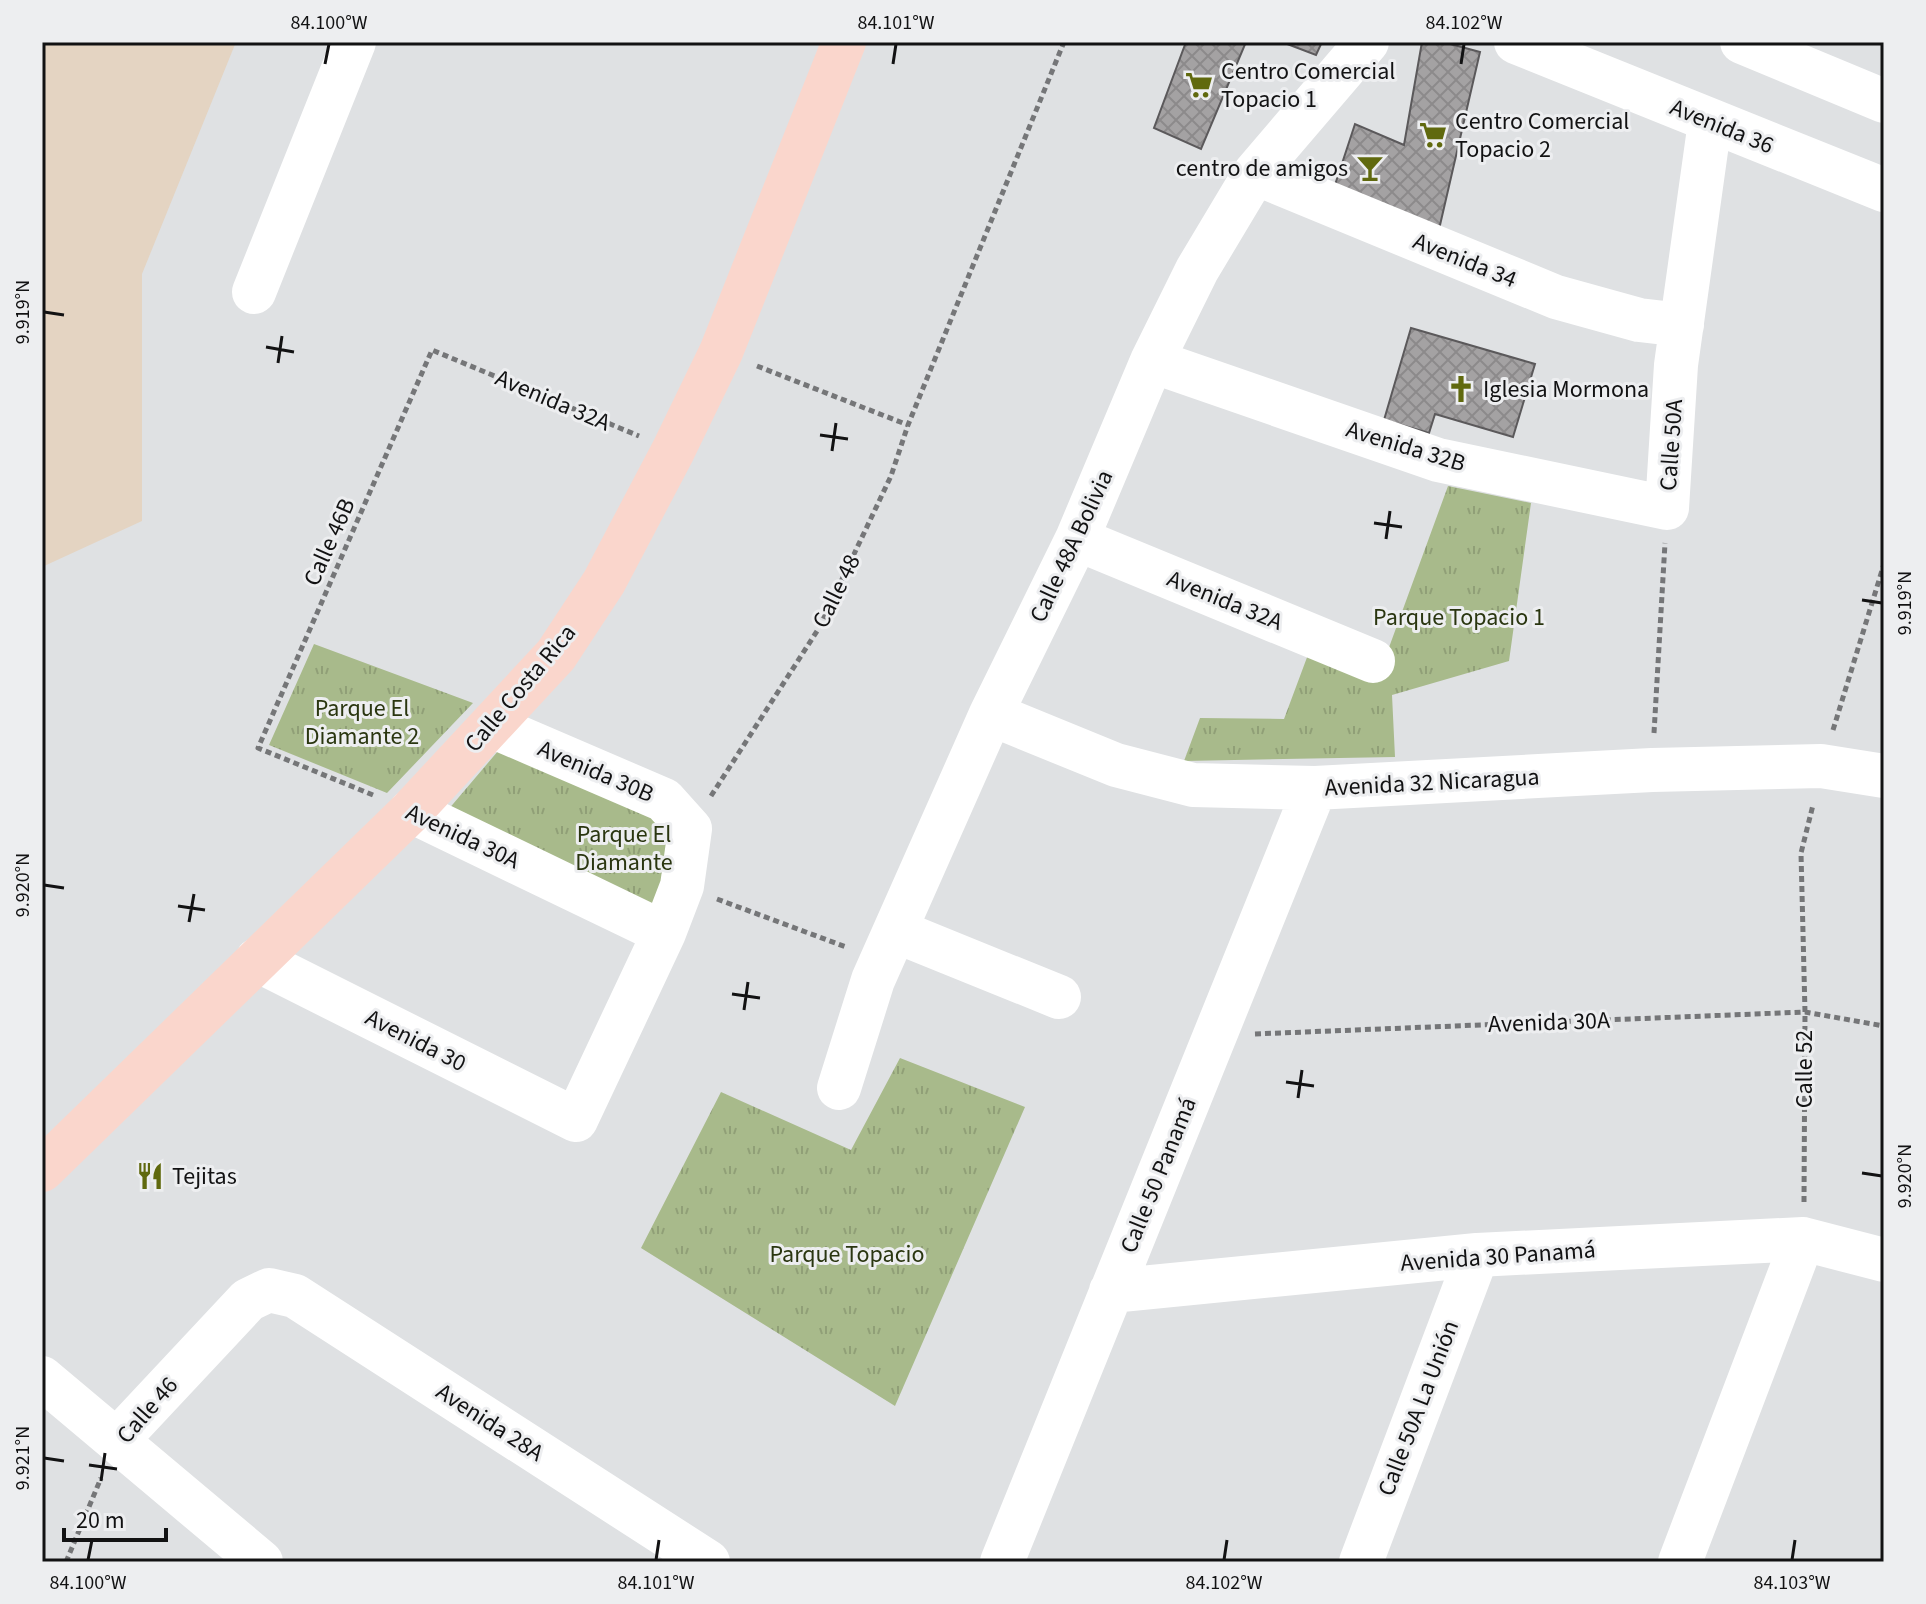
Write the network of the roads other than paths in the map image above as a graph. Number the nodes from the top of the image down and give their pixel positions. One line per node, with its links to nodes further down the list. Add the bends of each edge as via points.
1 (354, 42): 10 (street)
2 (844, 42): 17 (main road, Calle Costa Rica, via 721,352 673,451 596,594 556,655)
3 (1367, 42): 8 (street, Calle 48A Bolivia)
4 (1516, 42): 7 (street, Avenida 36)
5 (1742, 42): 6 (street)
6 (1881, 90)
7 (1710, 122): 9 (street, Avenida 36); 11 (street, Calle 50A)
8 (1255, 173): 11 (street, Avenida 34, via 1556,297 1639,320); 12 (street, Calle 48A Bolivia, via 1197,270)
9 (1884, 190)
10 (254, 292)
11 (1682, 325): 13 (street, Calle 50A)
12 (1152, 361): 13 (street, Avenida 32B, via 1438,460); 14 (street, Calle 48A Bolivia)
13 (1667, 508)
14 (1077, 539): 15 (street, Avenida 32A); 16 (street, Calle 48A Bolivia)
15 (1373, 661)
16 (991, 714): 19 (street, Avenida 32 Nicaragua, via 1116,765 1193,785); 22 (street, Calle 48A Bolivia)
17 (492, 726): 20 (main road, Calle Costa Rica); 21 (street, Avenida 30B, via 664,800 690,829 682,886)
18 (1884, 776): 19 (street, Avenida 32 Nicaragua, via 1821,766)
19 (1315, 788): 31 (street, Calle 50 Panamá)
20 (411, 811): 21 (street, Avenida 30A); 23 (main road, Calle Costa Rica)
21 (664, 933): 23 (street, Avenida 30, via 576,1120)
22 (889, 946): 24 (street); 25 (street, Calle 48A Bolivia)
23 (257, 960): 26 (main road, Calle Costa Rica)
24 (1059, 997)
25 (839, 1088)
26 (42, 1170)
27 (1803, 1239): 28 (street, Avenida 30 Panamá); 29 (street, Avenida 30 Panamá); 38 (street)
28 (1477, 1255): 31 (street, Avenida 30 Panamá); 37 (street, Calle 50A La Unión)
29 (1884, 1260)
30 (269, 1290): 33 (street, Calle 46, via 248,1300); 35 (street, Avenida 28A, via 295,1296)
31 (1111, 1291): 36 (street, Calle 50 Panamá)
32 (42, 1378): 33 (street)
33 (117, 1440): 34 (street)
34 (261, 1562)
35 (708, 1562)
36 (1002, 1562)
37 (1361, 1562)
38 (1680, 1562)

